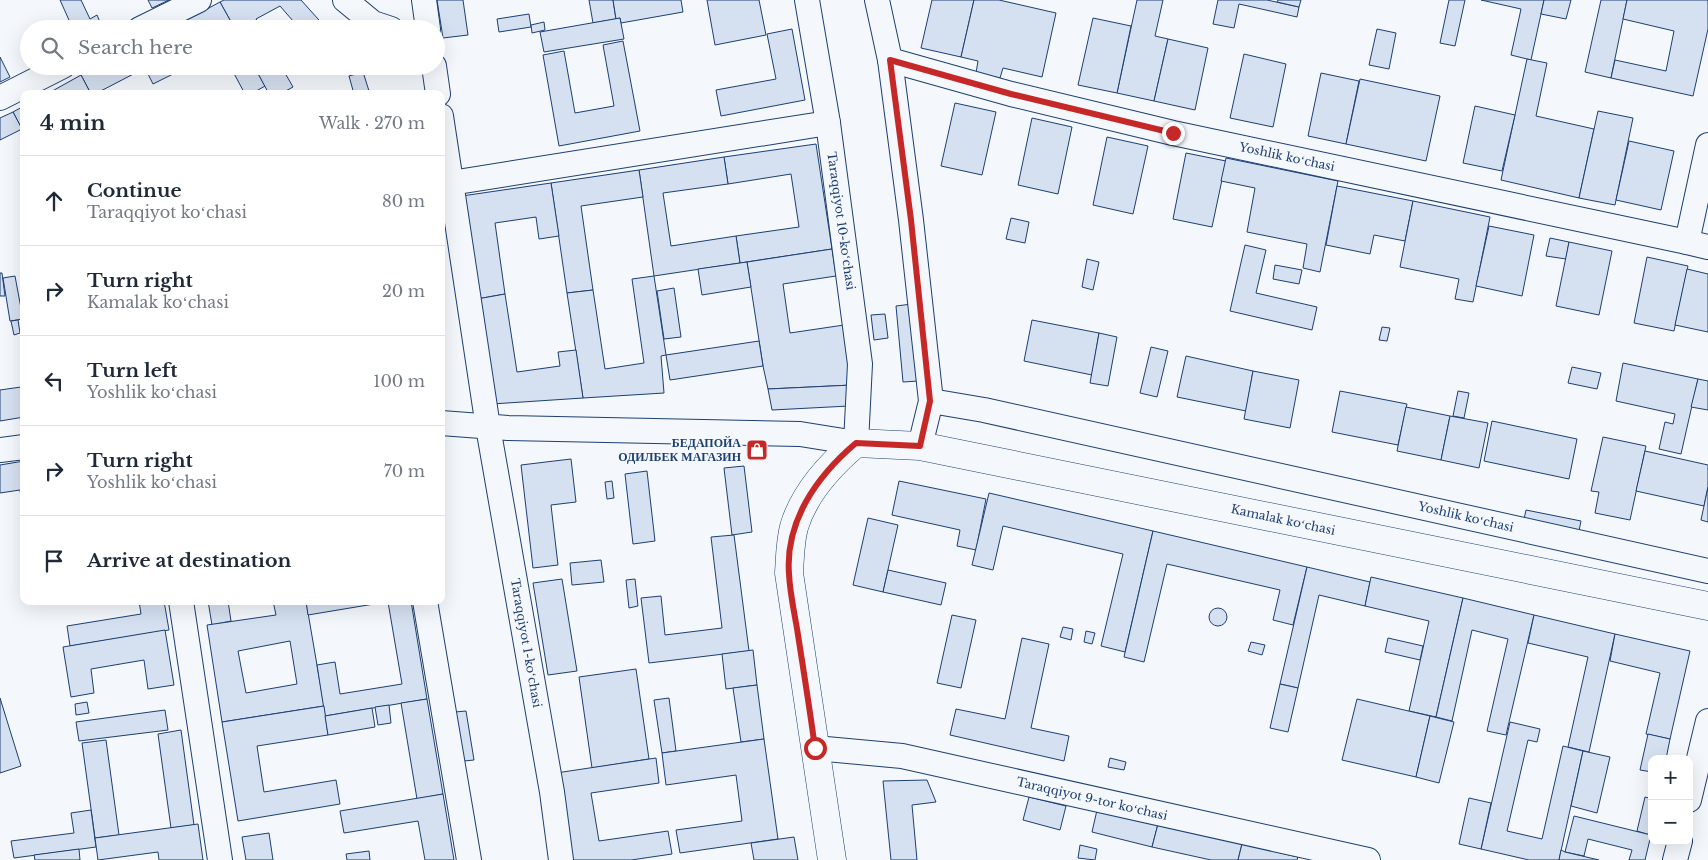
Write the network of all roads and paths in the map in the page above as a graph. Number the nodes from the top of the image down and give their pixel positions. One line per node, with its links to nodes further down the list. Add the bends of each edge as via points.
1 (200, 0): 6 (street)
2 (345, 0): 7 (street)
3 (424, 0): 8 (street)
4 (807, 0): 14 (street, Taraqqiyot 10-koʻchasi)
5 (877, 0): 9 (street)
6 (159, 20)
7 (369, 20)
8 (426, 20)
9 (890, 60): 18 (street, Yoshlik koʻchasi, via 1011,94 1173,133); 19 (street)
10 (45, 75): 13 (street)
11 (435, 75): 12 (street)
12 (437, 90)
13 (0, 98)
14 (828, 122): 17 (street); 22 (street, Taraqqiyot 10-koʻchasi, via 860,364)
15 (445, 143): 17 (street)
16 (1708, 145): 18 (street, Yoshlik koʻchasi)
17 (451, 183): 21 (street)
18 (1697, 244)
19 (930, 401): 23 (street); 26 (street, Yoshlik koʻchasi, via 984,410)
20 (445, 423): 21 (street)
21 (488, 427): 22 (street, via 800,434); 36 (street, Taraqqiyot 1-koʻchasi)
22 (856, 443): 23 (street, Kamalak koʻchasi); 31 (street, via 830,466 811,494 795,525 791,544 789,573)
23 (920, 446): 29 (street, Kamalak koʻchasi)
24 (20, 448): 25 (street)
25 (0, 450)
26 (1708, 571)
27 (182, 605): 34 (street)
28 (426, 605): 35 (street)
29 (1708, 606)
30 (1708, 721): 32 (street)
31 (815, 748): 37 (street); 38 (street, Taraqqiyot 9-tor koʻchasi, via 902,756)
32 (1693, 783)
33 (1679, 845): 39 (street)
34 (220, 860)
35 (469, 860)
36 (562, 860)
37 (832, 860)
38 (1368, 860)
39 (1675, 860)

